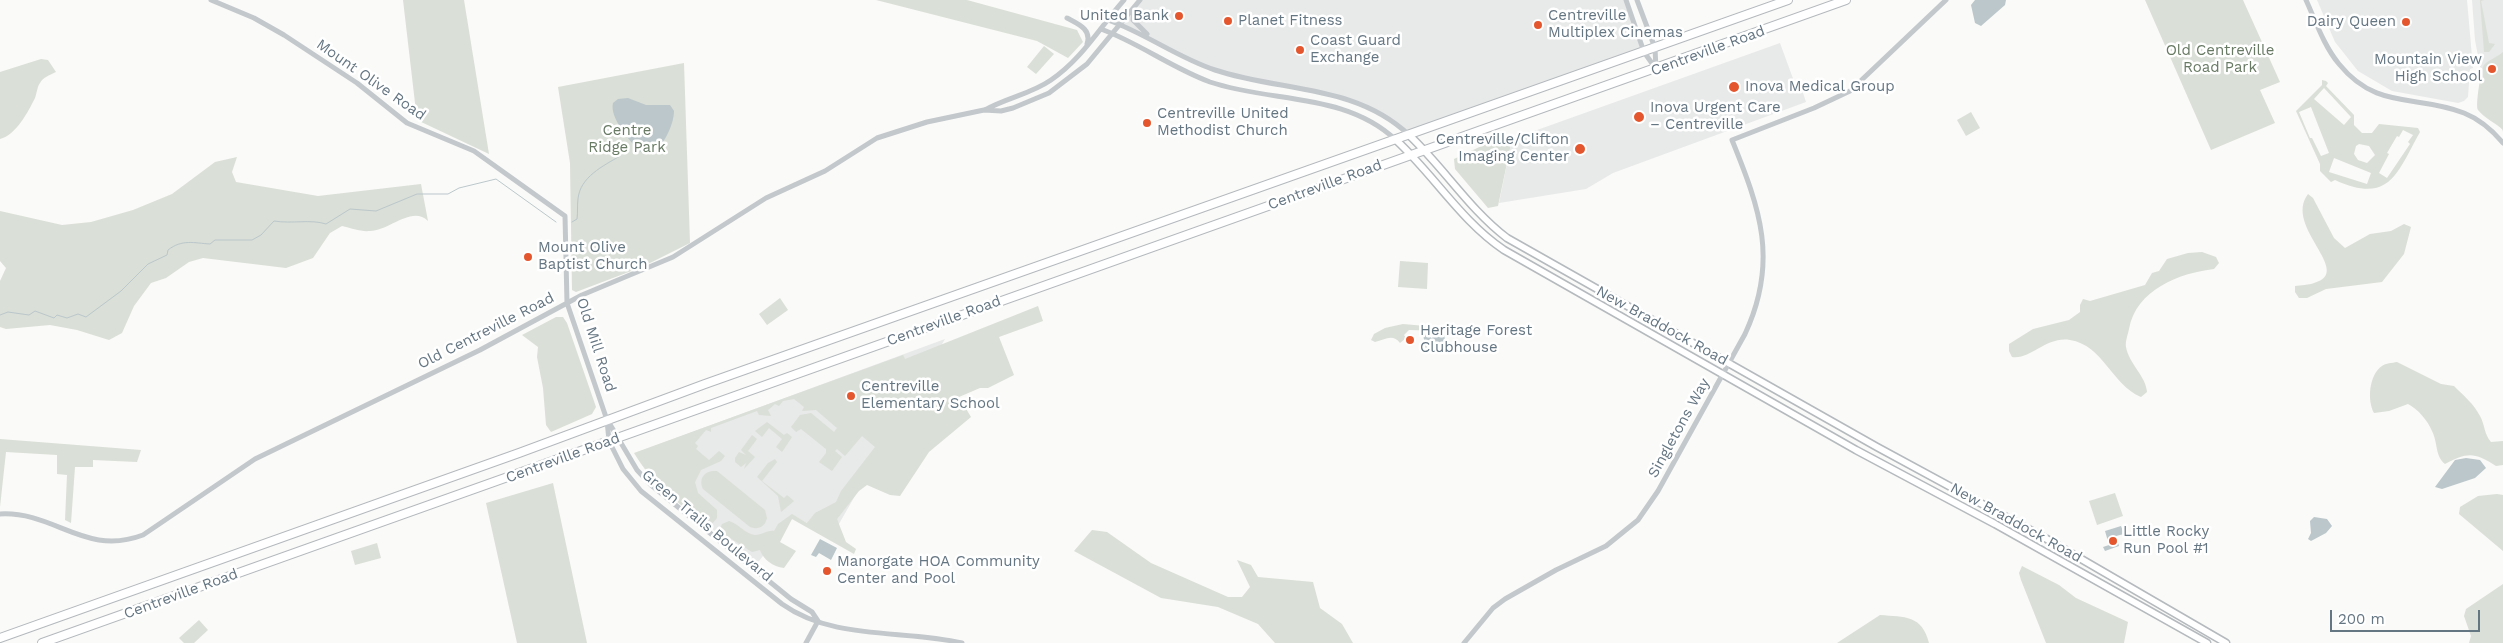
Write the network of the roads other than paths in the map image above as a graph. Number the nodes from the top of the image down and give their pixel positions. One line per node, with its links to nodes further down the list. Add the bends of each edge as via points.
1 (211, 0): 27 (street, Mount Olive Road, via 259,20 284,35 356,83 407,123 474,151)
2 (1124, 0): 12 (street)
3 (1140, 0): 10 (street)
4 (1626, 0): 19 (street)
5 (1637, 0): 17 (street)
6 (1788, 0): 17 (highway, Centreville Road)
7 (1846, 0): 20 (highway, Centreville Road)
8 (1946, 0): 29 (street, Singletons Way, via 1850,91 1732,140 1758,207 1764,275 1751,322)
9 (2306, 0): 24 (street, via 2331,53 2358,82 2388,98 2466,114 2486,126)
10 (1135, 6): 13 (street); 16 (street, via 1134,22)
11 (1067, 18): 18 (street, via 1086,31 1088,39)
12 (1108, 20): 13 (street, New Braddock Road); 14 (street)
13 (1120, 24): 15 (street); 16 (street, New Braddock Road)
14 (1101, 29): 15 (street, New Braddock Road); 18 (street)
15 (1113, 34): 21 (street, via 1064,84 1010,109); 23 (street, New Braddock Road, via 1209,81 1340,108 1369,120)
16 (1155, 41): 22 (street, New Braddock Road, via 1197,63 1230,75 1349,99 1377,112)
17 (1655, 48): 19 (highway, Centreville Road); 20 (street)
18 (1084, 50): 21 (street, via 1051,80)
19 (1644, 52): 20 (street); 22 (highway, Centreville Road)
20 (1656, 69): 25 (highway, Centreville Road)
21 (984, 110): 28 (street, Old Centreville Road, via 911,126 877,138 824,171 765,199 673,257)
22 (1409, 135): 23 (highway, Centreville Road); 25 (main road, New Braddock Road)
23 (1396, 140): 26 (main road, New Braddock Road); 31 (highway, Centreville Road)
24 (2503, 143)
25 (1424, 149): 26 (highway, Centreville Road); 29 (main road, New Braddock Road, via 1472,207 1507,238)
26 (1412, 154): 30 (main road, New Braddock Road, via 1462,214 1497,246); 32 (highway, Centreville Road)
27 (564, 216): 28 (street, Old Mill Road)
28 (567, 303): 31 (street, Old Mill Road); 34 (street, Old Centreville Road, via 480,350 255,459 138,537 97,540 68,532 38,518)
29 (1729, 364): 30 (street, Singletons Way); 42 (main road, New Braddock Road, via 2045,538)
30 (1723, 374): 40 (street, Singletons Way, via 1658,491 1638,520 1606,546 1504,599); 41 (main road, New Braddock Road)
31 (607, 420): 32 (street, Green Trails Boulevard); 33 (street, Green Trails Boulevard); 36 (highway, Centreville Road)
32 (619, 438): 33 (highway, Centreville Road); 35 (street, Green Trails Boulevard, via 637,470 651,485 783,593 812,612)
33 (610, 441): 35 (street, Green Trails Boulevard, via 623,469 641,491 782,604 805,618); 37 (highway, Centreville Road)
34 (0, 514)
35 (818, 621): 38 (street); 39 (street, Green Trails Boulevard, via 846,629 923,635)
36 (0, 638)
37 (42, 643)
38 (806, 643)
39 (962, 643)
40 (1464, 643)
41 (2207, 643)
42 (2226, 643)

